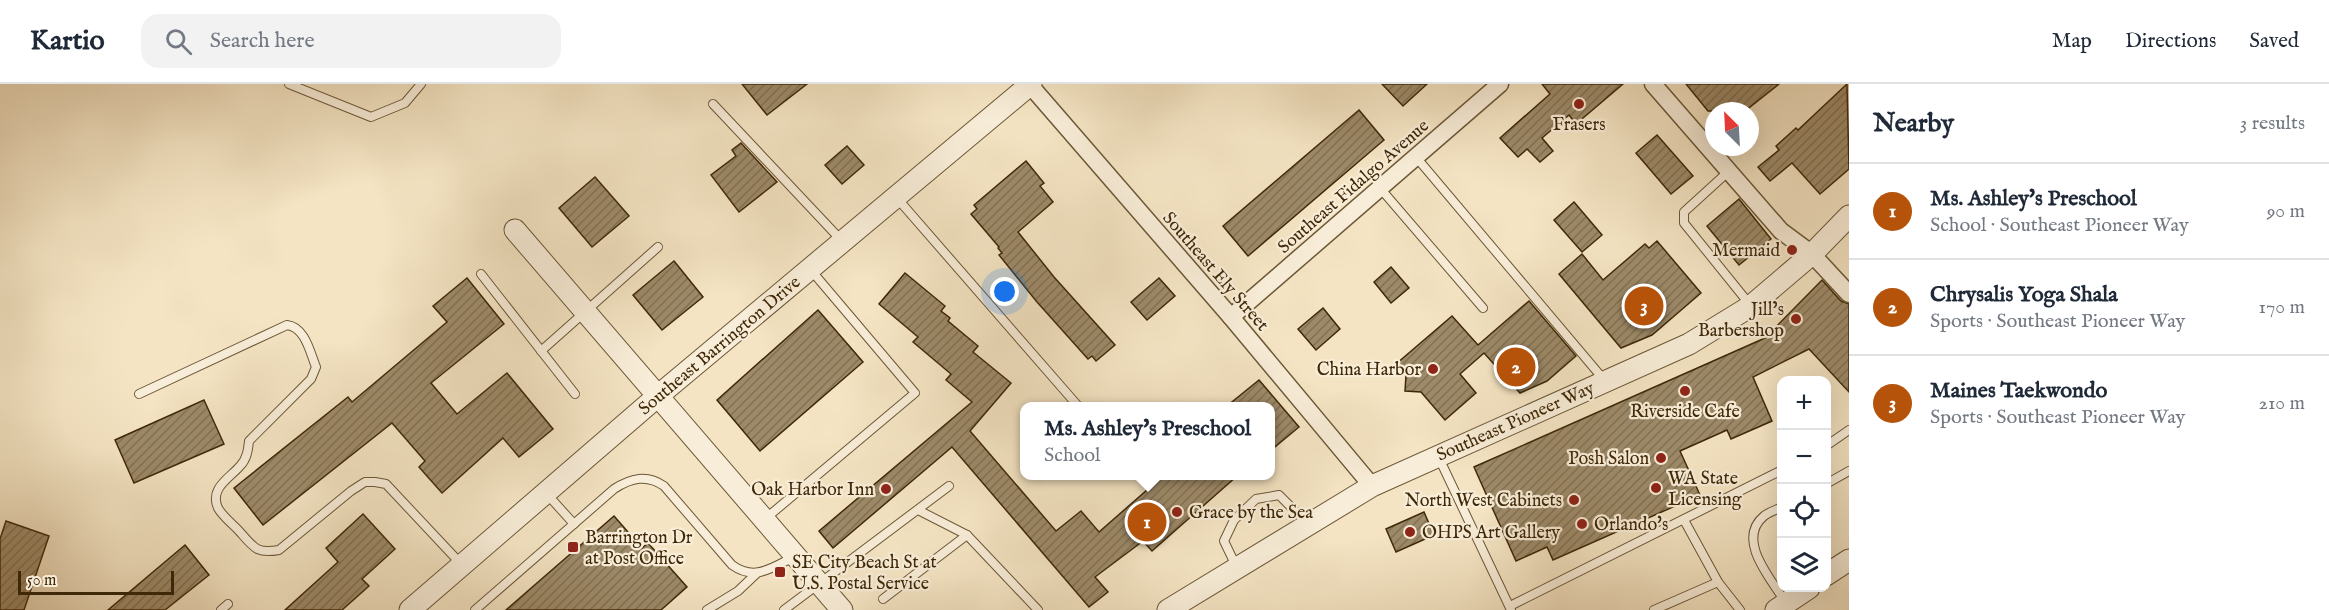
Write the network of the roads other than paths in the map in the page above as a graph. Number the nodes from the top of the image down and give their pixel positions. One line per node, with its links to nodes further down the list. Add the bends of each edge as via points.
1 (289, 84): 2 (lane, via 371,117 405,103)
2 (421, 84)
3 (1030, 84): 10 (street, Southeast Barrington Drive); 22 (street, Southeast Ely Street)
4 (1500, 84): 7 (street, Southeast Fidalgo Avenue)
5 (1653, 84): 8 (street)
6 (712, 104): 13 (lane)
7 (1416, 157): 9 (street, Southeast Fidalgo Avenue); 24 (lane)
8 (1729, 171): 15 (street, via 1781,231); 19 (lane, via 1683,212 1684,223)
9 (1380, 188): 20 (lane); 22 (street, Southeast Fidalgo Avenue)
10 (896, 197): 13 (street, Southeast Barrington Drive); 28 (lane)
11 (1849, 216): 15 (street, Southeast Pioneer Way)
12 (515, 230): 21 (street)
13 (842, 241): 16 (street, Southeast Barrington Drive)
14 (658, 247): 21 (lane)
15 (1812, 254): 18 (street); 19 (street, Southeast Pioneer Way)
16 (810, 269): 27 (street, Southeast Barrington Drive); 40 (lane, via 915,393)
17 (482, 274): 23 (lane)
18 (1849, 294)
19 (1751, 306): 24 (street, Southeast Pioneer Way, via 1689,344)
20 (1483, 308)
21 (587, 312): 23 (lane); 27 (street)
22 (1231, 317): 36 (street, Southeast Ely Street)
23 (542, 351): 26 (lane)
24 (1605, 381): 31 (street, Southeast Pioneer Way)
25 (139, 394): 47 (lane, via 287,325 294,326 301,331 316,367 314,373 249,441 242,465 222,482 217,494 218,508 255,549 266,552 279,550 364,482 386,484)
26 (575, 394)
27 (659, 395): 37 (street, Southeast Barrington Drive); 40 (street)
28 (1075, 402)
29 (1849, 430): 30 (lane)
30 (1831, 443)
31 (1438, 456): 36 (street, Southeast Pioneer Way); 56 (lane)
32 (1849, 471): 34 (lane)
33 (1777, 473): 41 (lane)
34 (1831, 482)
35 (949, 486): 38 (lane)
36 (1372, 486): 43 (street, Southeast Pioneer Way)
37 (546, 493): 42 (lane); 47 (street, Southeast Barrington Drive)
38 (918, 510): 44 (lane); 52 (lane)
39 (1777, 510): 55 (lane, via 1764,516 1753,532 1754,552)
40 (765, 519): 45 (street)
41 (1684, 520): 51 (lane); 56 (lane)
42 (574, 524): 50 (lane, via 625,482 649,479 664,486 732,565 745,573); 58 (lane)
43 (1308, 525): 48 (street, Southeast Pioneer Way); 48 (lane, via 1279,495 1256,500 1234,520 1224,541)
44 (967, 535): 54 (lane); 62 (lane)
45 (796, 556): 50 (lane); 52 (street)
46 (1849, 560): 49 (street)
47 (462, 565): 57 (street, Southeast Barrington Drive)
48 (1237, 568): 63 (street, Southeast Pioneer Way)
49 (1831, 572)
50 (757, 573): 59 (lane, via 738,591)
51 (1718, 582): 64 (lane); 65 (lane)
52 (819, 584): 60 (lane); 61 (street)
53 (1803, 592): 55 (street)
54 (883, 599)
55 (1781, 607)
56 (1511, 608)
57 (410, 610)
58 (475, 610)
59 (707, 610)
60 (784, 610)
61 (842, 610)
62 (1038, 610)
63 (1168, 610)
64 (1654, 610)
65 (1740, 610)

